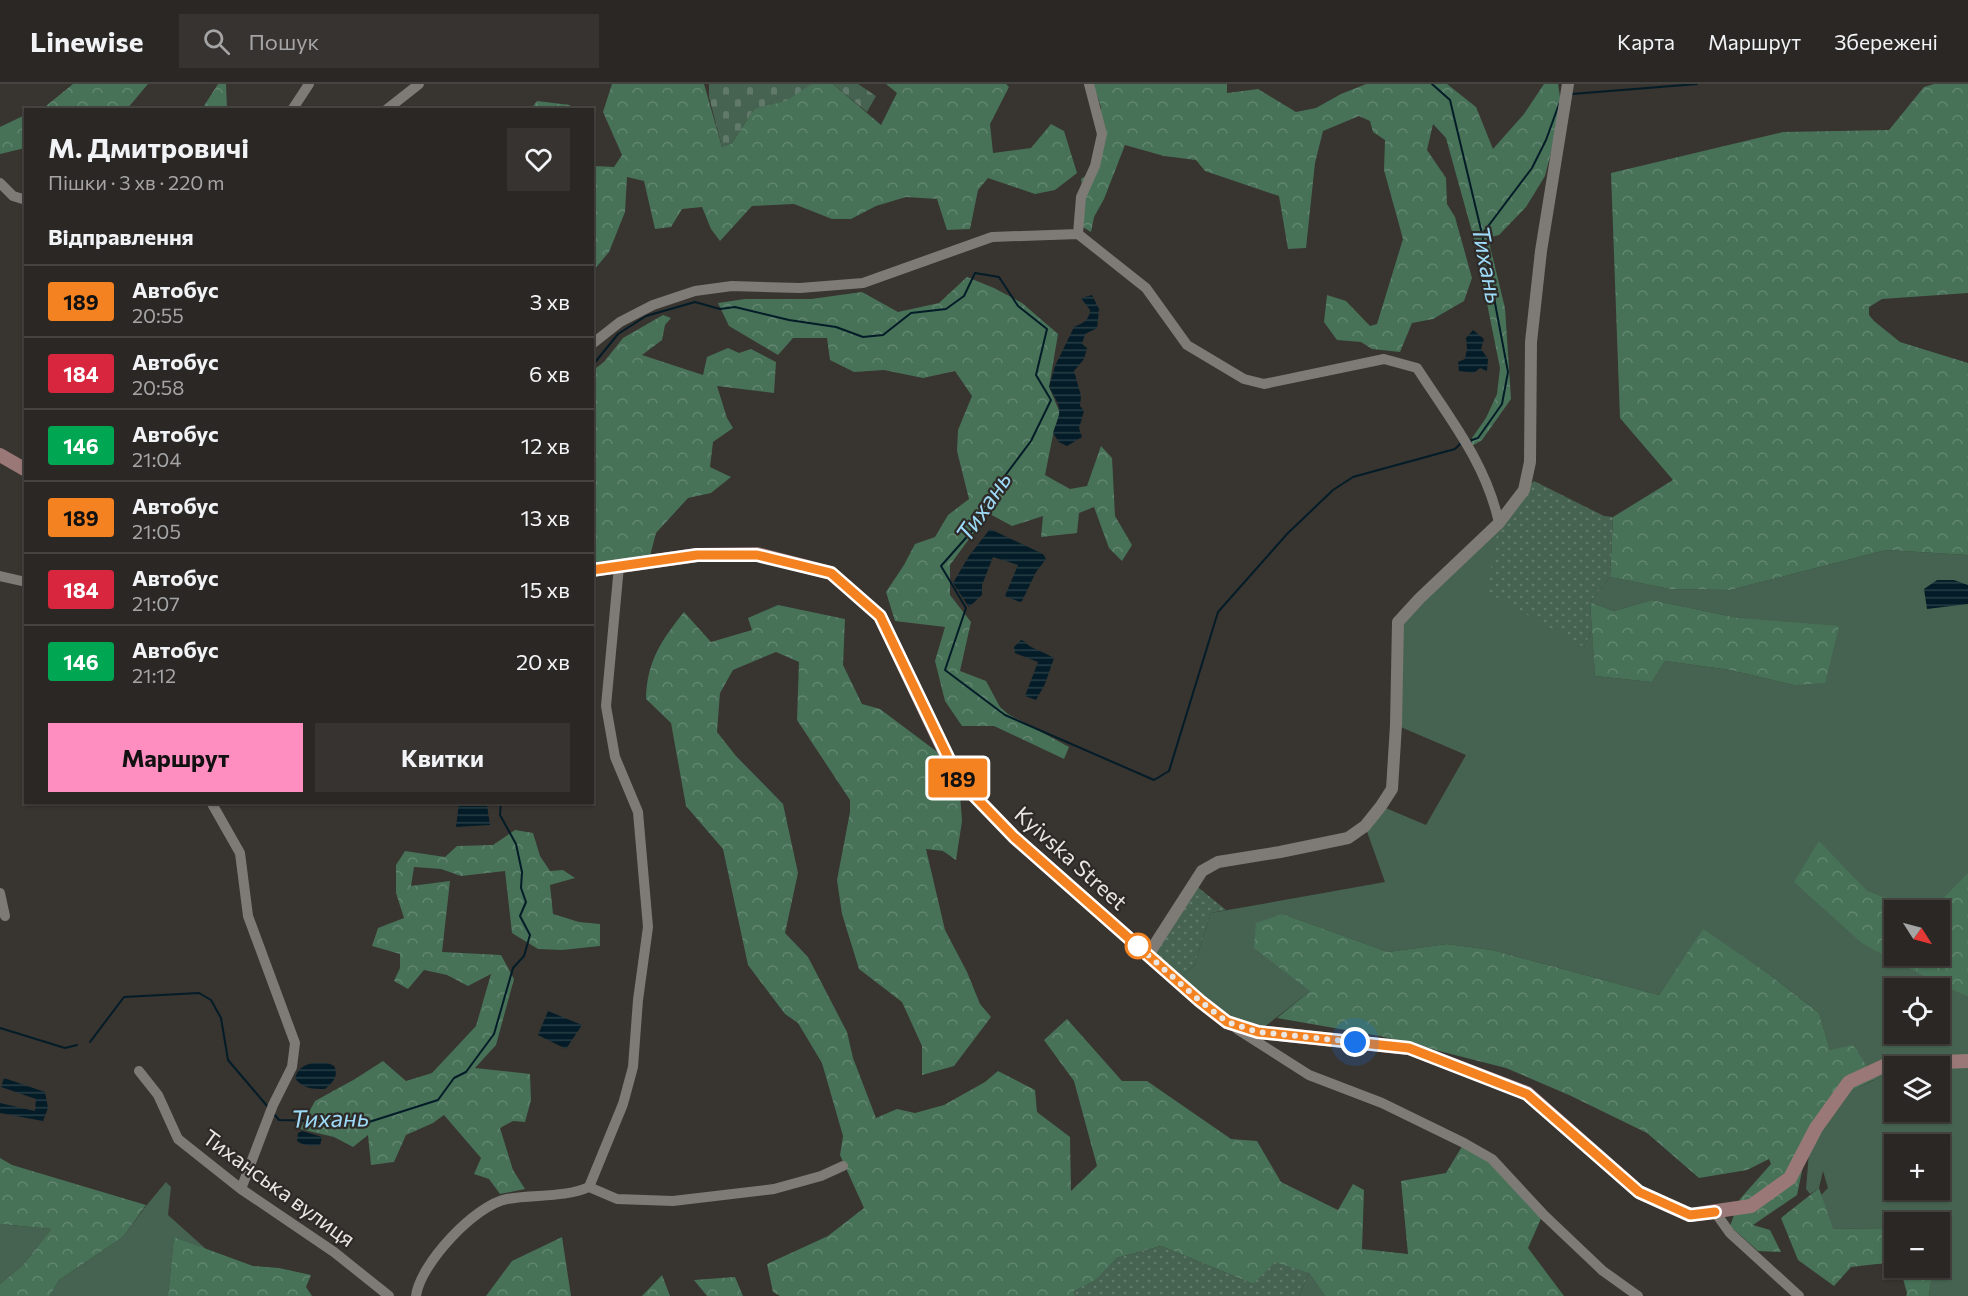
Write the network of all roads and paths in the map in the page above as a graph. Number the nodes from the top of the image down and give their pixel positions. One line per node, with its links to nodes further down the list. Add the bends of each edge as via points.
1 (309, 84): 5 (street)
2 (419, 84): 6 (street)
3 (1089, 84): 9 (street, via 1102,134 1095,166 1081,197)
4 (1568, 84): 13 (street, via 1541,251 1531,342 1530,462 1524,490)
5 (293, 108)
6 (389, 108)
7 (0, 183): 8 (street, via 13,196)
8 (24, 199)
9 (1078, 234): 10 (street, via 992,237 863,283 800,288 732,286 695,291 653,305 620,322); 13 (street, via 1146,288 1187,345 1244,379 1264,384 1384,359 1417,368 1475,456)
10 (594, 342)
11 (0, 455): 12 (main road)
12 (24, 469)
13 (1499, 523): 21 (street, via 1398,622 1392,789 1365,826 1348,838 1218,862 1202,871)
14 (619, 566): 15 (main road, Kyivska Street); 21 (main road, Kyivska Street, via 697,555 757,555 831,573 880,616 959,780 1014,837); 26 (street, via 606,706 615,757 638,812 648,927 633,1067 623,1104)
15 (594, 570)
16 (0, 576): 17 (street)
17 (24, 582)
18 (212, 804): 27 (street, via 240,853 248,916 296,1043 292,1067)
19 (0, 893): 20 (street)
20 (5, 916)
21 (1148, 955): 22 (main road, Kyivska Street)
22 (1227, 1022): 28 (main road, Kyivska Street, via 1258,1032 1409,1048 1431,1056 1527,1094 1639,1192 1690,1215); 31 (street, via 1309,1075 1382,1103 1492,1159 1603,1272)
23 (1968, 1060): 28 (main road, Kyivska Street, via 1888,1064 1849,1082 1816,1128 1790,1178 1751,1206)
24 (139, 1071): 27 (street, Тиханська вулиця, via 158,1095 178,1139)
25 (843, 1166): 26 (street, via 774,1189 673,1201 617,1199)
26 (589, 1187): 30 (street, via 577,1192 504,1199 477,1214 456,1230 431,1264)
27 (241, 1189): 29 (street, Тиханська вулиця, via 334,1252)
28 (1715, 1212): 32 (street, via 1730,1233)
29 (389, 1296)
30 (416, 1296)
31 (1638, 1296)
32 (1799, 1296)

